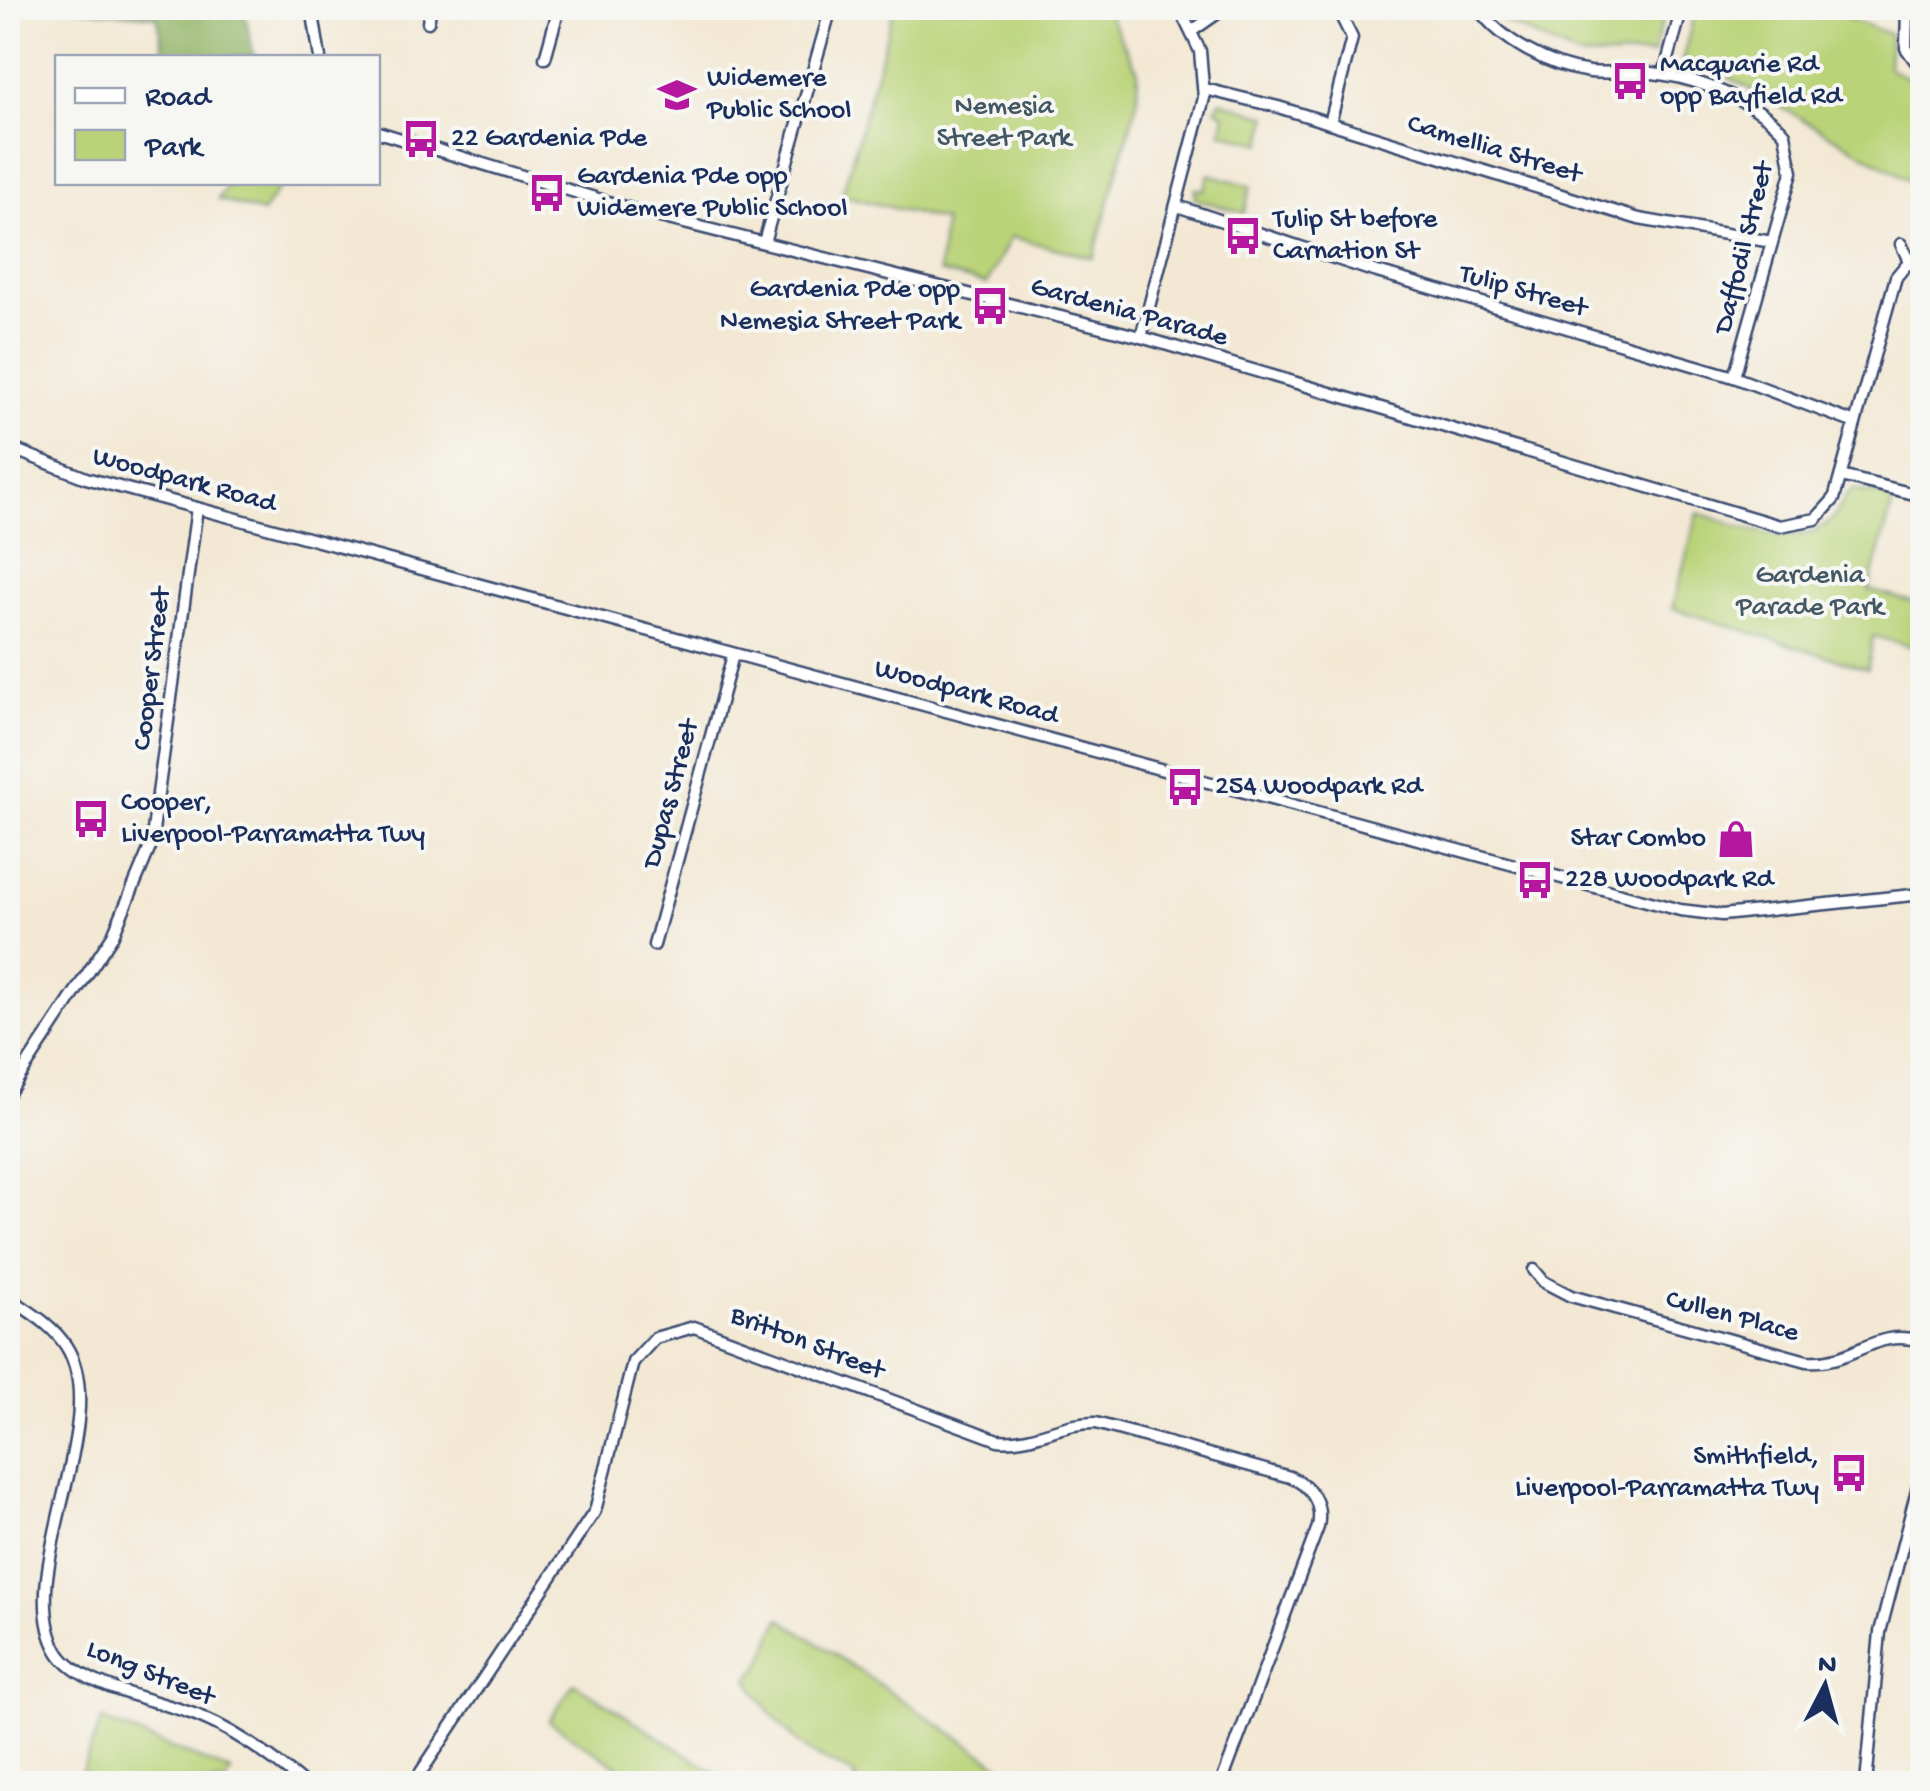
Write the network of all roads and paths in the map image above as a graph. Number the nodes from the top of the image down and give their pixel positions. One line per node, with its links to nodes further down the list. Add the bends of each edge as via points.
1 (312, 8): 13 (street)
2 (431, 8): 11 (street)
3 (559, 8): 14 (street)
4 (831, 8): 21 (street)
5 (1179, 8): 12 (street)
6 (1226, 8): 12 (street)
7 (1478, 8): 16 (street, via 1497,31 1557,63 1588,72)
8 (1682, 8): 16 (street)
9 (1906, 8): 15 (street, via 1906,48)
10 (1340, 14): 18 (street, via 1350,25 1351,43)
11 (428, 22)
12 (1192, 31): 17 (street)
13 (320, 55)
14 (545, 58)
15 (1922, 70)
16 (1664, 74): 22 (street, Daffodil Street, via 1730,98 1782,131 1792,166)
17 (1205, 89): 18 (street, Camellia Street); 20 (street)
18 (1330, 123): 22 (street, Camellia Street, via 1639,218)
19 (380, 133): 21 (street, Gardenia Parade)
20 (1177, 206): 26 (street); 27 (street, Tulip Street)
21 (764, 242): 26 (street, Gardenia Parade)
22 (1772, 242): 27 (street, Daffodil Street)
23 (1901, 244): 25 (street)
24 (1922, 261): 25 (street)
25 (1910, 264): 28 (street, Gardenia Parade, via 1896,277)
26 (1141, 337): 30 (street, Gardenia Parade, via 1780,526 1821,514)
27 (1734, 377): 28 (street, Tulip Street)
28 (1855, 423): 30 (street, Gardenia Parade)
29 (8, 447): 32 (street, Woodpark Road, via 86,478)
30 (1841, 476): 31 (street)
31 (1922, 496)
32 (197, 508): 33 (street, Woodpark Road); 36 (street, Cooper Street, via 151,846 113,935)
33 (733, 655): 34 (street, Woodpark Road, via 1691,912 1746,914); 35 (street, Dupas Street)
34 (1922, 894)
35 (654, 945)
36 (8, 1094)
37 (1534, 1270): 39 (street, Cullen Place, via 1571,1296 1807,1361 1839,1359 1892,1336)
38 (8, 1298): 41 (street, Long Street, via 65,1343 79,1384 45,1612 58,1652 79,1674 203,1718)
39 (1922, 1341)
40 (1922, 1471): 44 (street, via 1878,1641)
41 (304, 1784)
42 (413, 1784): 43 (street, Britton Street, via 594,1511 628,1370 649,1342 694,1328 986,1437 1022,1441 1079,1424 1103,1425 1290,1477 1317,1496 1318,1527)
43 (1221, 1784)
44 (1866, 1784)

